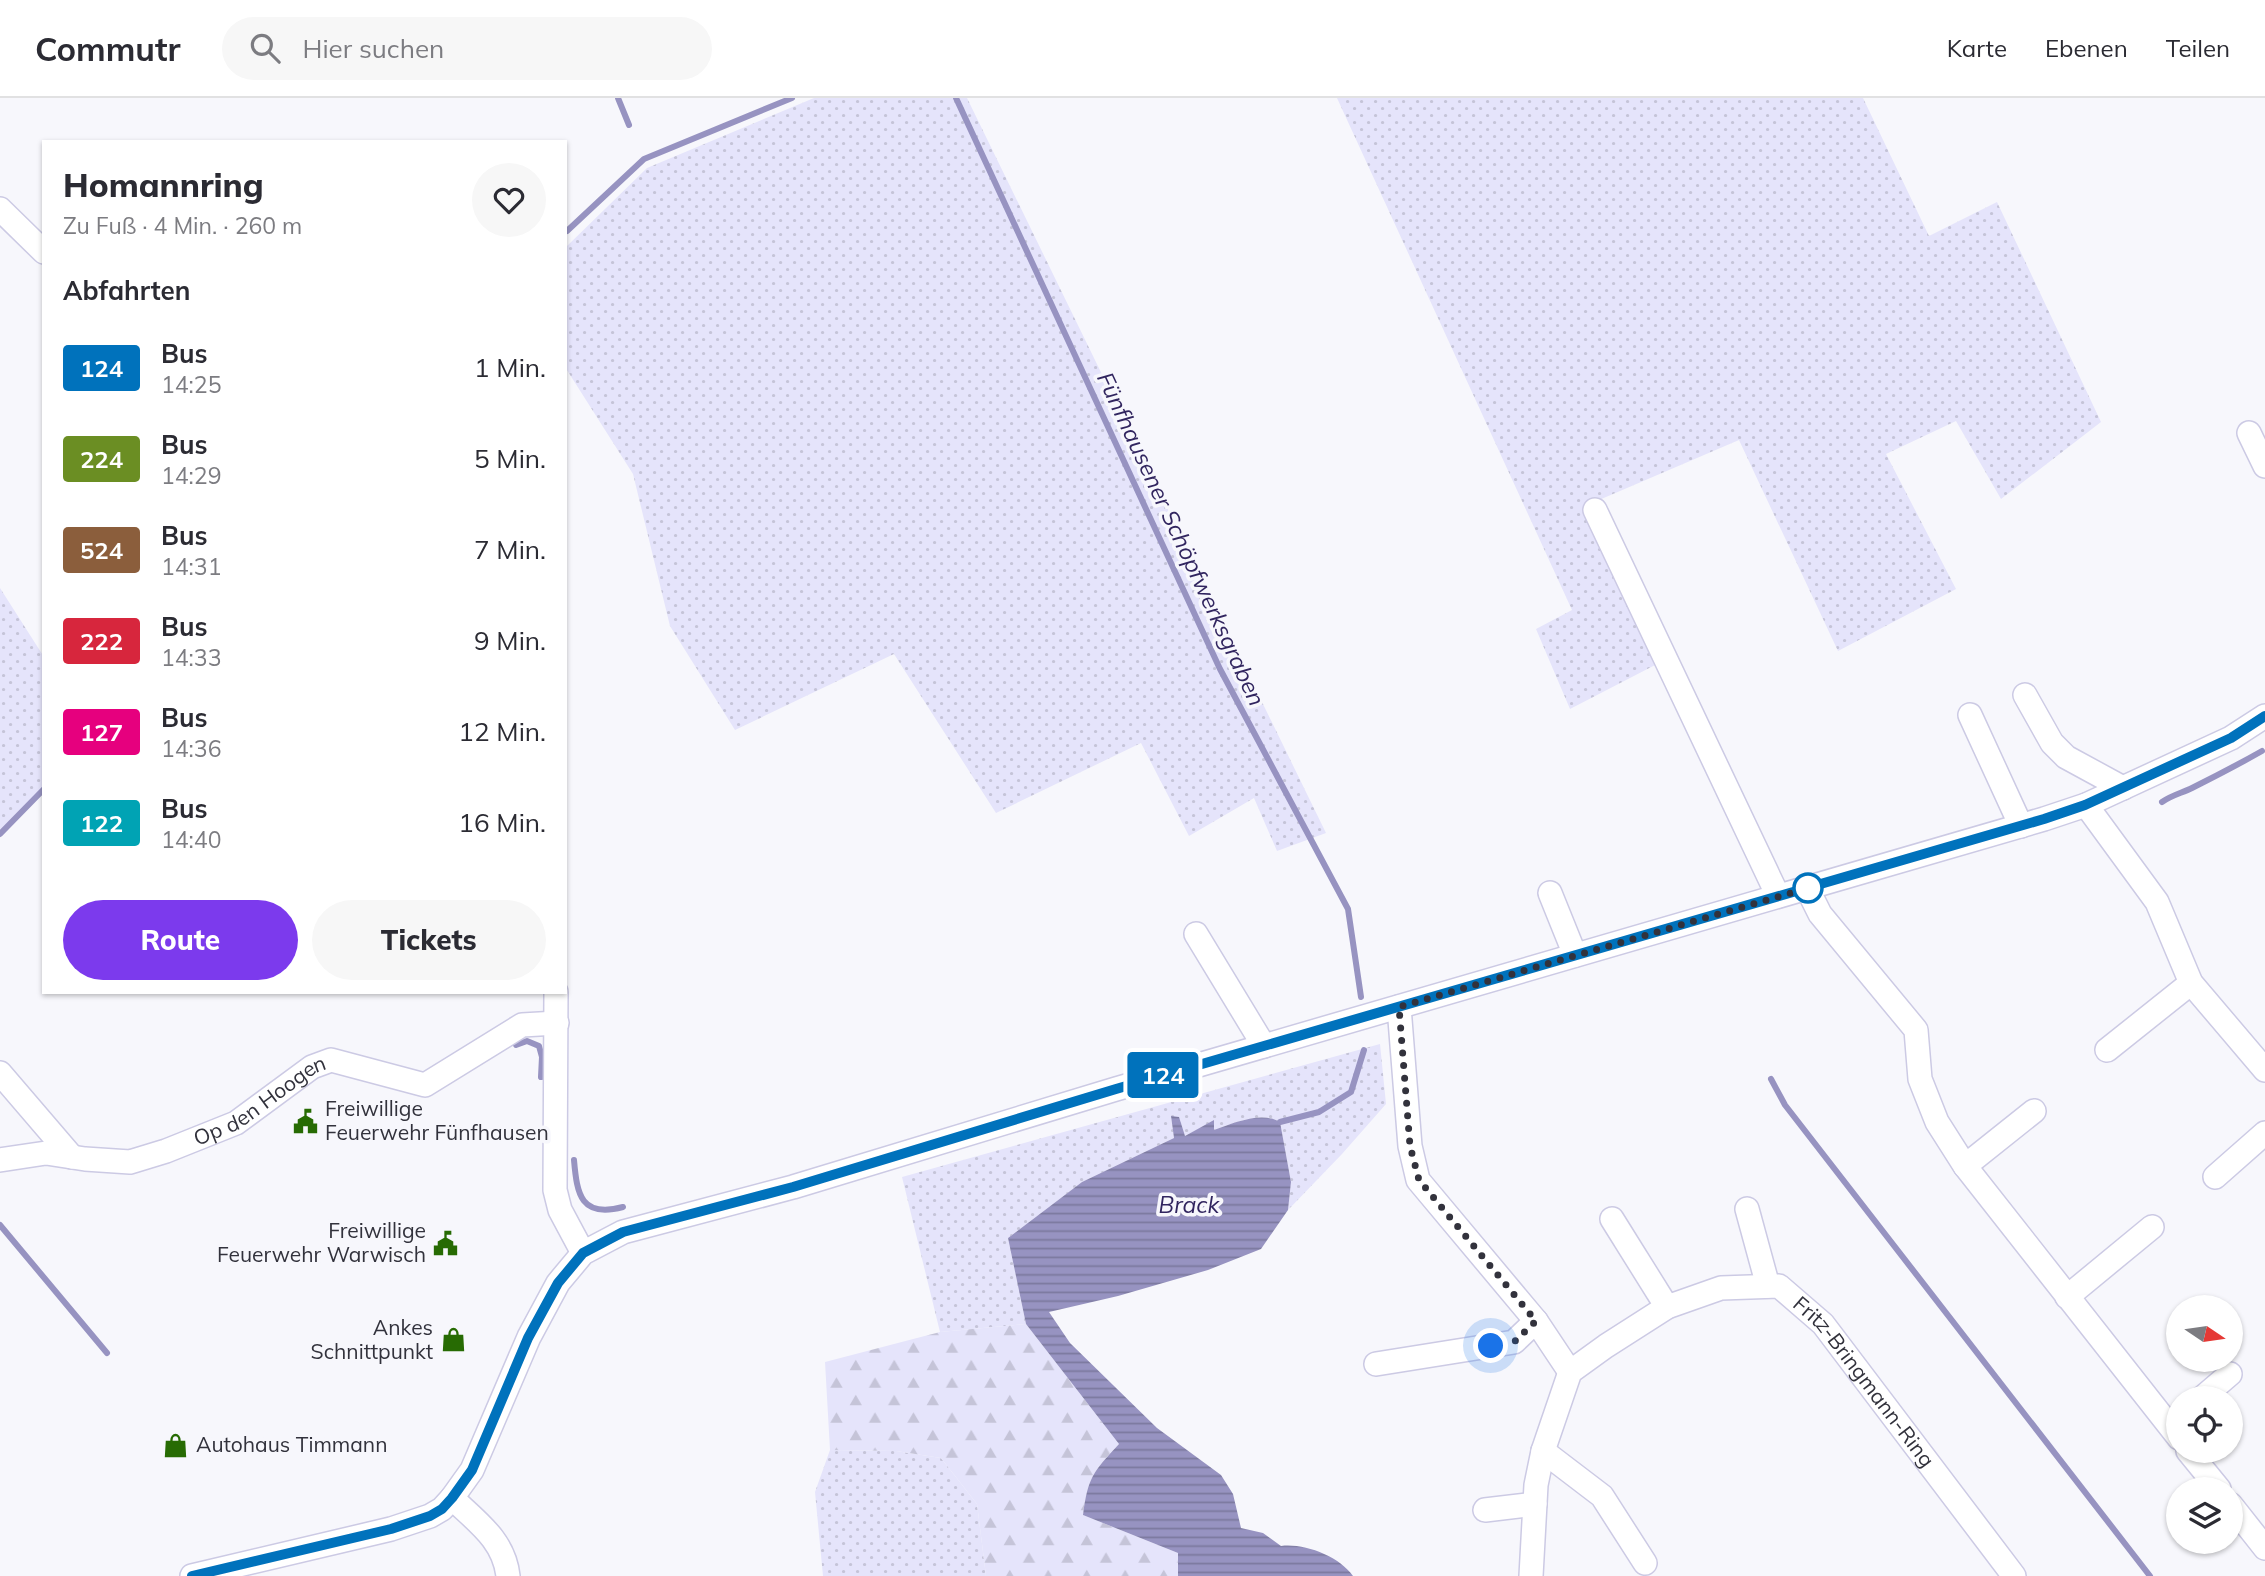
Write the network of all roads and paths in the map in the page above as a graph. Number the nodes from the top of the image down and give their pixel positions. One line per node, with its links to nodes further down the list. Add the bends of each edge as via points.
1 (0, 209): 2 (street)
2 (42, 250)
3 (2249, 433): 4 (street)
4 (2265, 466)
5 (1595, 510): 14 (street)
6 (2025, 695): 9 (street, via 2052,743 2066,757)
7 (1970, 715): 11 (street)
8 (2265, 716): 9 (street, via 2231,738)
9 (2123, 788): 10 (street)
10 (2085, 805): 11 (street); 17 (street, via 2157,902)
11 (2021, 826): 12 (street)
12 (1807, 888): 14 (street); 29 (street, via 1820,914 1916,1030 1920,1079 1937,1122)
13 (1550, 893): 16 (street)
14 (1778, 896): 16 (street)
15 (1196, 934): 21 (street)
16 (1575, 955): 19 (street)
17 (2190, 983): 22 (street); 23 (street)
18 (556, 994): 20 (street)
19 (1399, 1007): 21 (street); 38 (street, via 1410,1146 1419,1180)
20 (557, 1023): 27 (street, Op den Hoogen, via 522,1025 425,1085 331,1060 312,1067 236,1123 166,1152 130,1162); 34 (street, via 555,1190 560,1210)
21 (1264, 1046): 34 (street, via 793,1187 623,1232)
22 (2106, 1050)
23 (2265, 1070)
24 (0, 1073): 27 (street)
25 (2034, 1111): 29 (street)
26 (2265, 1133): 30 (street)
27 (72, 1157): 28 (street, Op den Hoogen, via 46,1153)
28 (0, 1160)
29 (1965, 1166): 36 (street)
30 (2215, 1177)
31 (1747, 1209): 35 (street)
32 (1612, 1219): 37 (street)
33 (2152, 1227): 36 (street)
34 (583, 1253): 47 (street, via 558,1283 536,1322 472,1470)
35 (1768, 1286): 37 (street, Fritz-Bringmann-Ring, via 1721,1288); 56 (street, Fritz-Bringmann-Ring, via 1779,1286 1823,1324)
36 (2067, 1297): 43 (street)
37 (1667, 1307): 40 (street, Fritz-Bringmann-Ring)
38 (1536, 1321): 39 (street, via 1514,1342); 40 (street)
39 (1376, 1364)
40 (1570, 1372): 44 (street)
41 (2230, 1374): 42 (street)
42 (2216, 1386)
43 (2166, 1416)
44 (1543, 1451): 48 (street); 52 (street, via 1602,1496)
45 (2198, 1463): 46 (street)
46 (2209, 1477)
47 (452, 1498): 53 (street, via 414,1522); 54 (street, via 496,1540)
48 (1535, 1504): 49 (street); 55 (street)
49 (1485, 1510)
50 (2243, 1520): 51 (street)
51 (2265, 1548)
52 (1645, 1563)
53 (192, 1576)
54 (508, 1576)
55 (1531, 1576)
56 (2014, 1576)

